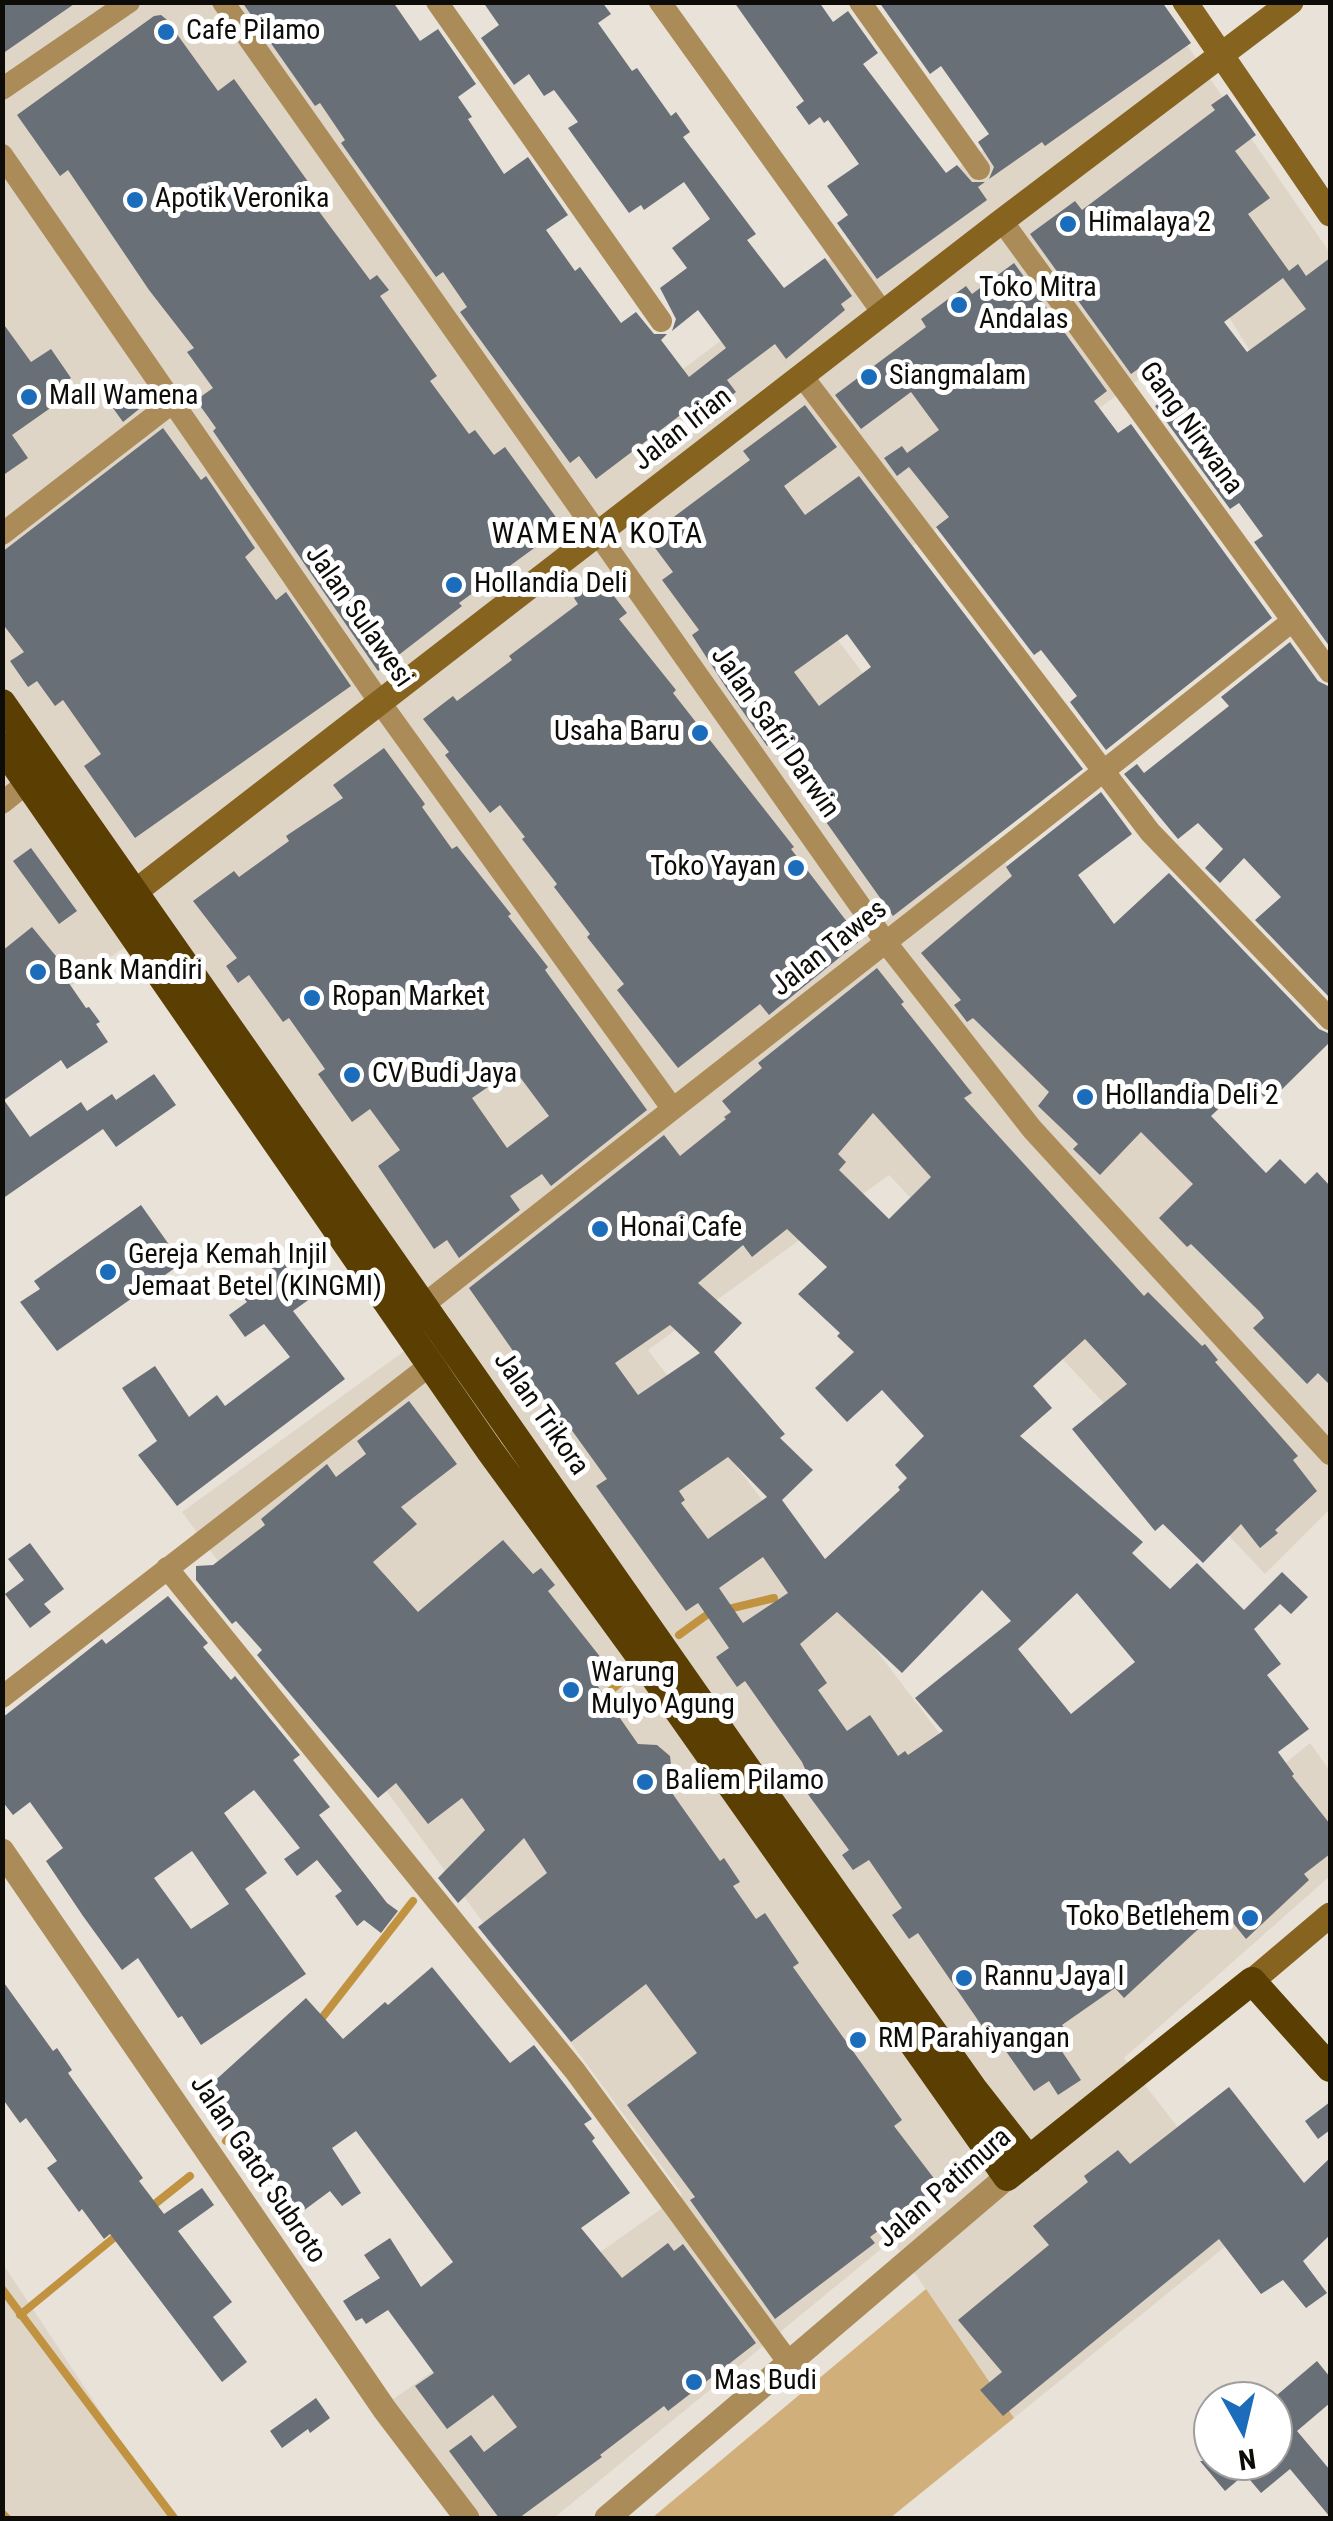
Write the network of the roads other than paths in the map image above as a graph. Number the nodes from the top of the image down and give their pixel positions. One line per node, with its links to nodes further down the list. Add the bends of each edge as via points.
1 (128, 2): 9 (street)
2 (223, 2): 19 (street, Jalan Safri Darwin)
3 (437, 2): 15 (street)
4 (660, 2): 14 (street)
5 (860, 2): 11 (street)
6 (1185, 2): 8 (main road)
7 (1292, 2): 8 (main road, Jalan Irian)
8 (1220, 54): 12 (main road); 13 (main road, Jalan Irian)
9 (6, 79)
10 (2, 155): 17 (street, Jalan Sulawesi)
11 (979, 169)
12 (1330, 214)
13 (1002, 221): 14 (main road, Jalan Irian); 20 (street, Gang Nirwana)
14 (884, 313): 16 (main road, Jalan Irian)
15 (661, 322)
16 (802, 376): 19 (main road, Jalan Irian); 25 (street)
17 (173, 402): 18 (street); 22 (street, Jalan Sulawesi)
18 (2, 534)
19 (596, 535): 22 (main road, Jalan Irian); 29 (street, Jalan Safri Darwin)
20 (1292, 621): 21 (street, Gang Nirwana); 25 (street, Jalan Tawes)
21 (1330, 672)
22 (380, 701): 28 (main road, Jalan Irian); 31 (street, Jalan Sulawesi)
23 (2, 703): 28 (highway, Jalan Trikora)
24 (2, 746): 26 (highway, Jalan Trikora)
25 (1104, 772): 29 (street, Jalan Tawes); 30 (street, via 1150,832)
26 (27, 783): 27 (street); 28 (highway, Jalan Trikora)
27 (2, 802)
28 (124, 900): 32 (highway, Jalan Trikora)
29 (887, 944): 31 (street, Jalan Tawes); 34 (street, Jalan Safri Darwin, via 1032,1129)
30 (1330, 1019)
31 (672, 1108): 32 (street, Jalan Tawes)
32 (412, 1314): 33 (highway, Jalan Trikora)
33 (442, 1356): 35 (street); 41 (highway, Jalan Trikora, via 964,2075)
34 (1330, 1454)
35 (168, 1568): 36 (street); 42 (street, via 575,2071)
36 (2, 1697)
37 (2, 1851): 43 (street, Jalan Gatot Subroto, via 384,2410)
38 (1330, 1915): 39 (main road, Jalan Patimura)
39 (1252, 1981): 40 (highway); 41 (highway, Jalan Patimura)
40 (1330, 2068)
41 (1018, 2168): 42 (street, Jalan Patimura)
42 (790, 2363): 44 (street, Jalan Patimura)
43 (467, 2518)
44 (607, 2518)

